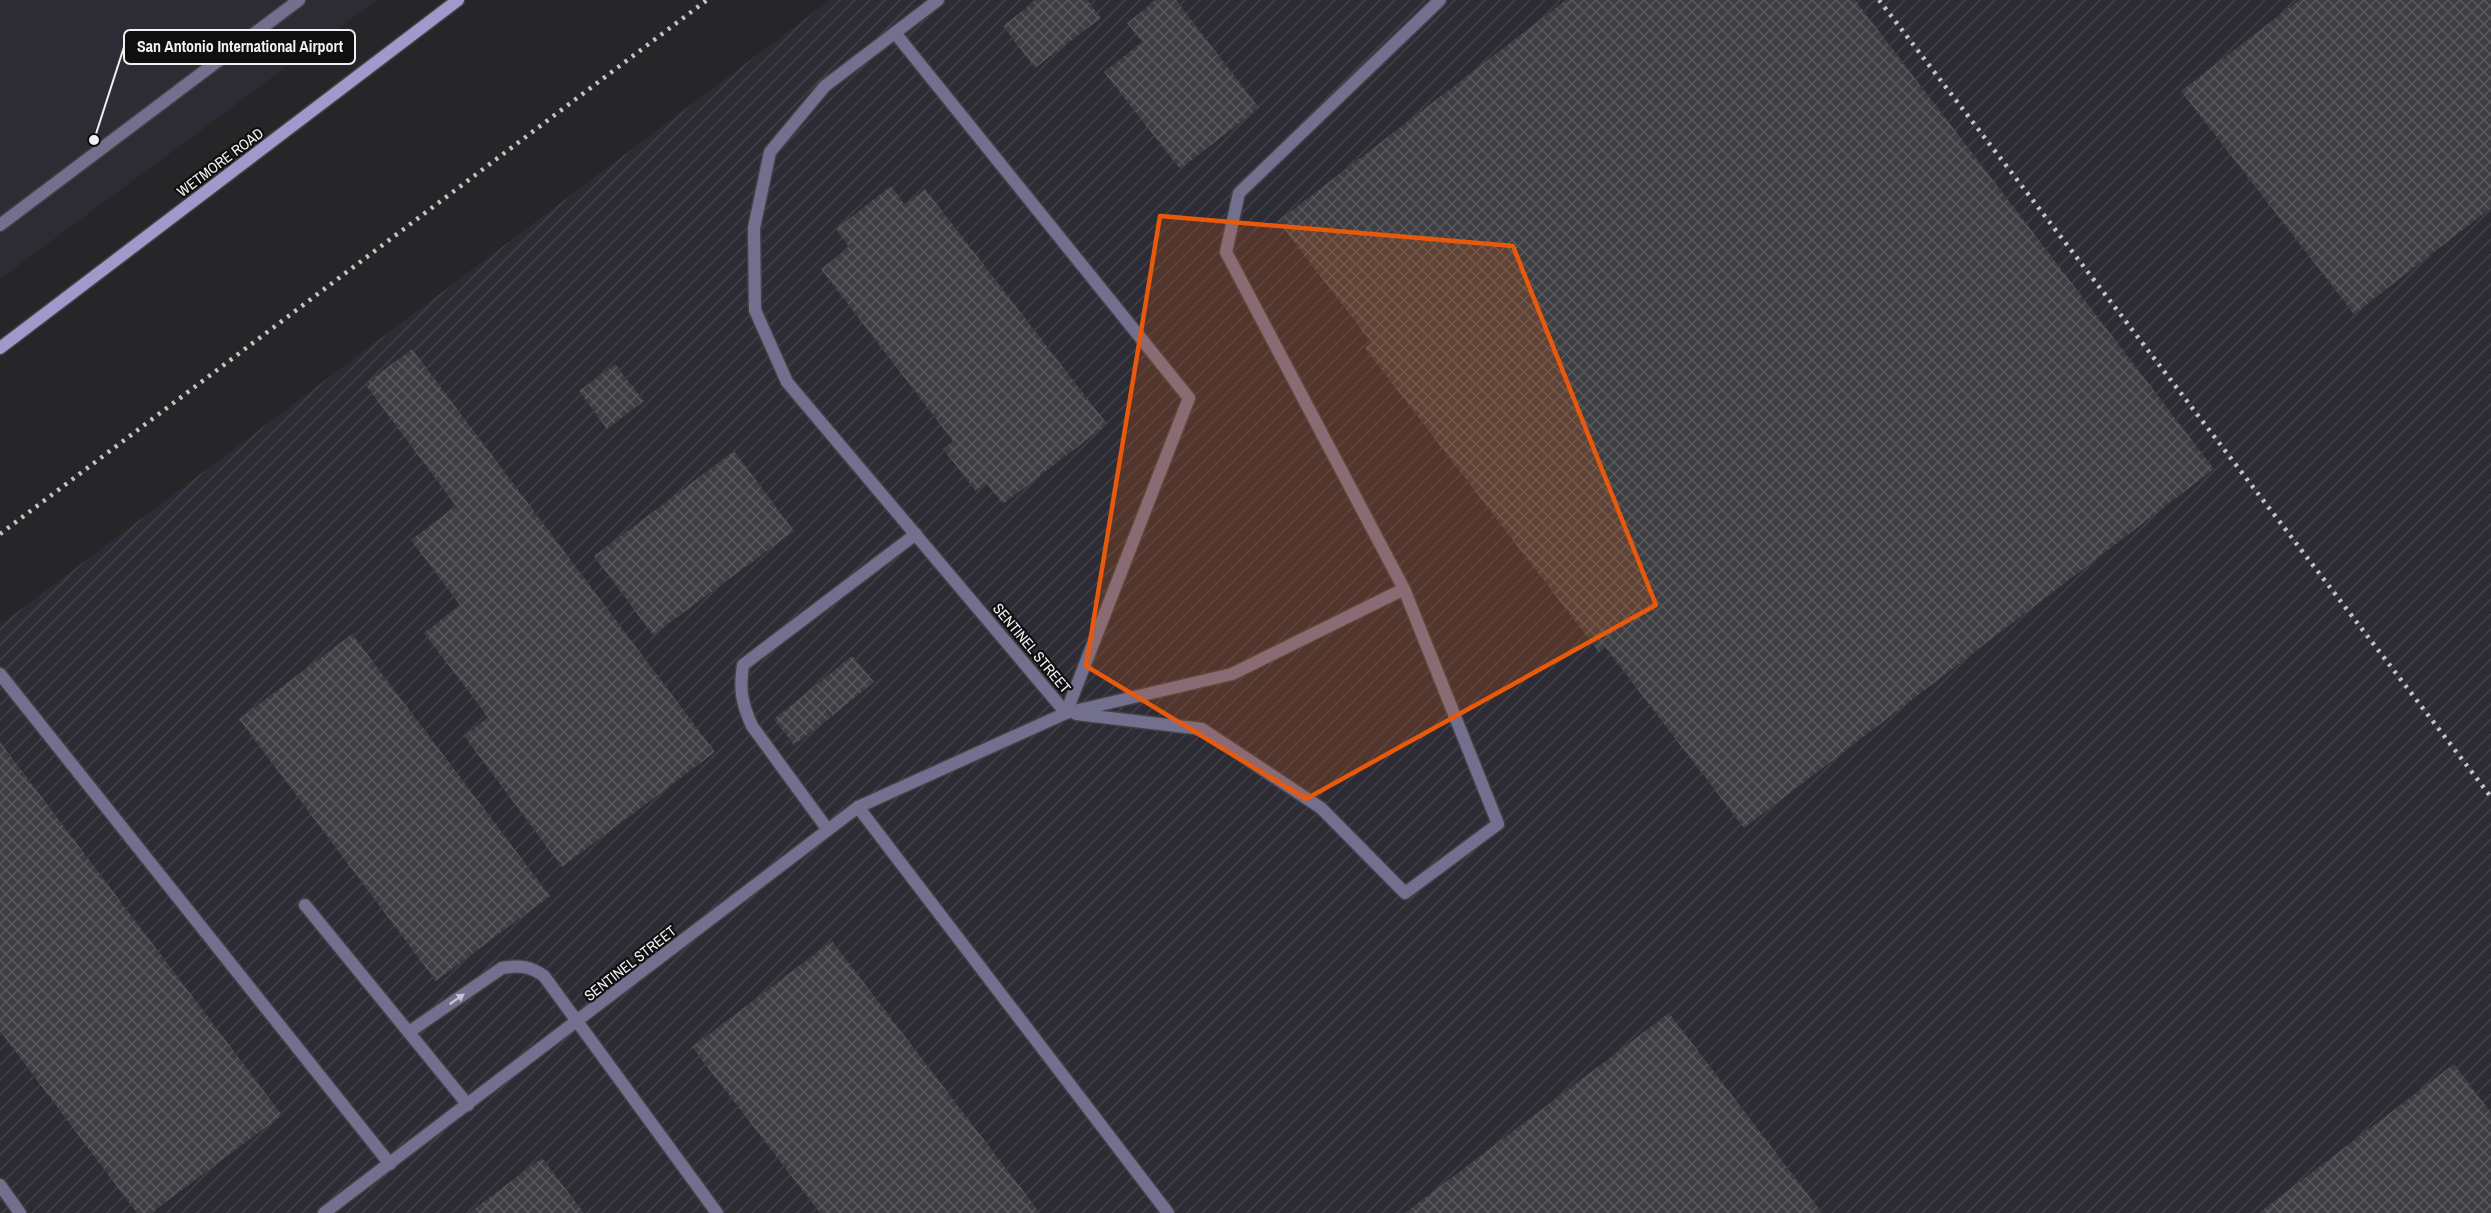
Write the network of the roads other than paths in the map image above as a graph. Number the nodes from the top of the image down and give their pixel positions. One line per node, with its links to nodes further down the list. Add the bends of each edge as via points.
1 (298, 0): 6 (street)
2 (458, 0): 7 (main road, WETMORE ROAD)
3 (938, 0): 5 (street, SENTINEL STREET)
4 (1440, 0): 9 (street, via 1239,193 1226,252)
5 (895, 33): 8 (street, SENTINEL STREET, via 825,86 770,152 754,228 755,310 787,382); 11 (street, via 1189,398)
6 (0, 225)
7 (0, 348)
8 (916, 534): 11 (street, SENTINEL STREET); 13 (street, via 743,665 739,688 752,726)
9 (1404, 589): 11 (street, via 1232,674); 11 (street, via 1498,824 1405,893 1321,808 1202,729)
10 (0, 675): 18 (street)
11 (1066, 713): 12 (street, SENTINEL STREET)
12 (858, 807): 13 (street, SENTINEL STREET); 23 (street)
13 (828, 830): 15 (street, SENTINEL STREET)
14 (305, 905): 16 (street)
15 (578, 1022): 16 (street, one-way to 15, via 502,968 515,965 531,967 544,976); 17 (street, SENTINEL STREET); 22 (street)
16 (409, 1032): 17 (street)
17 (468, 1105): 18 (street, SENTINEL STREET)
18 (390, 1164): 21 (street, SENTINEL STREET)
19 (0, 1185): 20 (street)
20 (20, 1213)
21 (324, 1213)
22 (717, 1213)
23 (1168, 1213)

